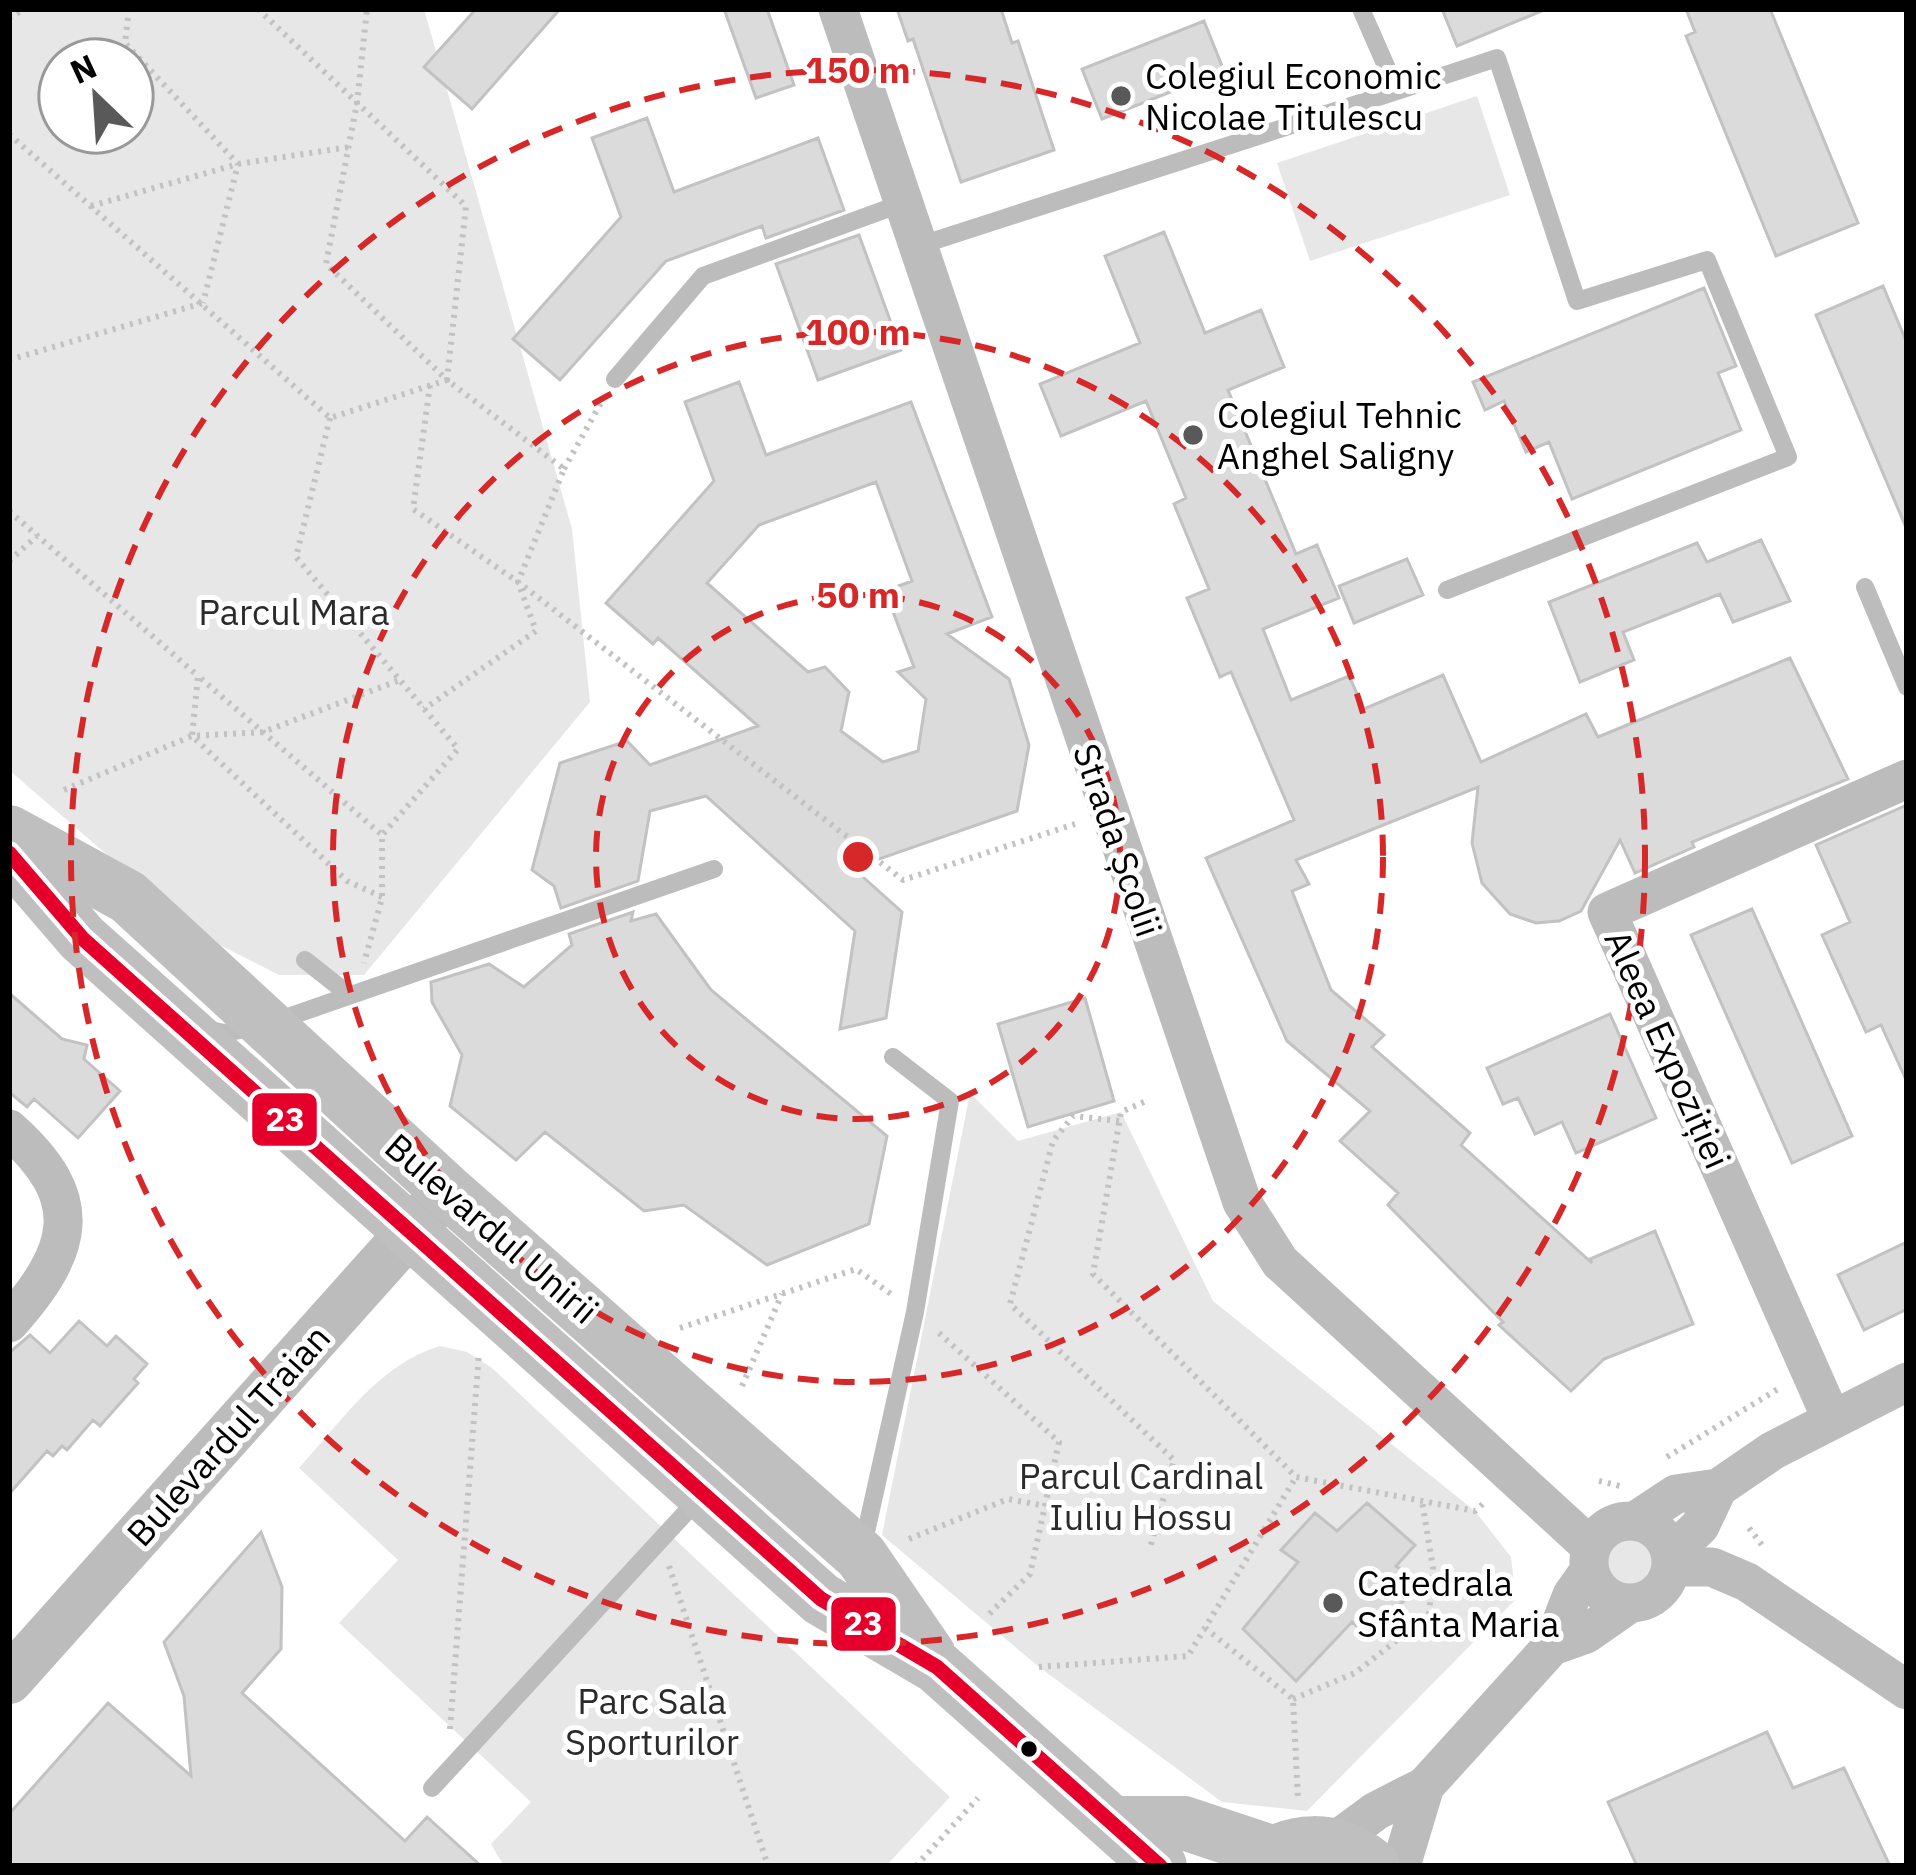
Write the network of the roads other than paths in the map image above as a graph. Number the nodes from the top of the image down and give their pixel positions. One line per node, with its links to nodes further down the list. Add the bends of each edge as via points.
1 (838, 9): 4 (street, Strada Școlii)
2 (1361, 9): 3 (lane)
3 (1397, 91): 5 (lane); 8 (lane, via 1497,58 1577,301 1707,260 1788,457)
4 (903, 203): 5 (street, Strada Școlii); 6 (lane, via 703,275)
5 (918, 246): 28 (street, Strada Școlii, via 1225,1159 1267,1248)
6 (615, 379)
7 (1865, 587): 9 (lane)
8 (1447, 590)
9 (1907, 687)
10 (1907, 779): 23 (street, Aleea Expoziției, via 1607,912)
11 (9, 832): 17 (main road, Bulevardul Unirii, via 128,897)
12 (9, 853): 16 (main road, Bulevardul Unirii, via 82,938)
13 (714, 868): 15 (lane)
14 (305, 960): 15 (lane)
15 (352, 993): 17 (lane)
16 (183, 1025): 17 (lane, via 224,1033); 20 (main road, Bulevardul Unirii)
17 (265, 1025): 20 (main road, Bulevardul Unirii)
18 (893, 1058): 27 (lane, via 950,1101)
19 (9, 1129): 21 (street, via 55,1180 68,1219 55,1264)
20 (429, 1210): 25 (main road, Bulevardul Unirii); 27 (main road, Bulevardul Unirii); 33 (street, Bulevardul Traian)
21 (9, 1323)
22 (1907, 1382): 23 (street)
23 (1832, 1420): 24 (street)
24 (1718, 1488): 26 (street, via 1676,1494); 29 (street)
25 (703, 1494): 32 (main road, Bulevardul Unirii, via 820,1599); 36 (lane)
26 (1635, 1521): 28 (street, via 1609,1526); 29 (street, via 1658,1532)
27 (885, 1548): 32 (main road, Bulevardul Unirii)
28 (1590, 1559): 30 (street, via 1603,1594); 31 (street)
29 (1671, 1560): 30 (street, via 1652,1598); 34 (street, via 1747,1582)
30 (1629, 1604): 31 (street)
31 (1552, 1646): 35 (street)
32 (937, 1667): 37 (main road, Bulevardul Unirii)
33 (9, 1679)
34 (1907, 1690)
35 (1425, 1786): 38 (street); 40 (street)
36 (432, 1788)
37 (1112, 1823): 38 (main road, via 1184,1823); 39 (main road, Bulevardul Unirii)
38 (1306, 1848)
39 (1160, 1866)
40 (1401, 1866)

